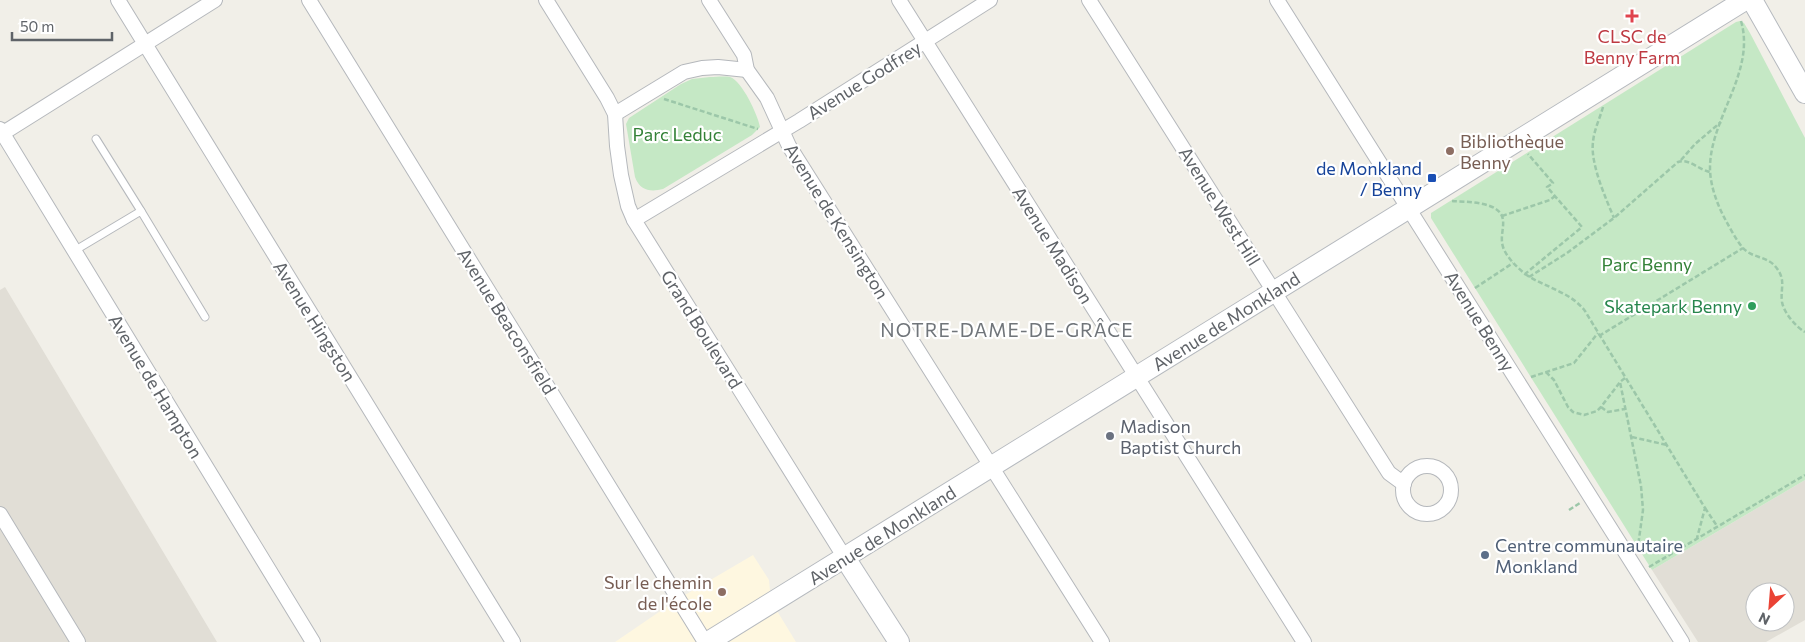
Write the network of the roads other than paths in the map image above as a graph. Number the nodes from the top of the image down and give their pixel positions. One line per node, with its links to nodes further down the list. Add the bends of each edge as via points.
1 (118, 0): 13 (street, Avenue Hingston)
2 (216, 0): 13 (street)
3 (309, 0): 34 (street, Avenue Beaconsfield)
4 (546, 0): 16 (street, Grand Boulevard)
5 (709, 0): 14 (street, Avenue de Kensington, via 744,55)
6 (899, 0): 12 (street, Avenue Madison)
7 (990, 0): 12 (street, Avenue Godfrey)
8 (1089, 0): 24 (street, Avenue West Hill)
9 (1277, 0): 20 (street, Avenue Benny)
10 (1745, 0): 20 (street, Avenue de Monkland)
11 (1752, 0): 15 (street)
12 (925, 42): 17 (street, Avenue Godfrey); 26 (street, Avenue Madison)
13 (145, 44): 18 (street); 33 (street, Avenue Hingston)
14 (747, 70): 16 (street, via 718,67 684,72); 17 (street, Avenue de Kensington, via 767,98)
15 (1805, 93)
16 (615, 114): 22 (street, Grand Boulevard, via 621,175)
17 (781, 131): 22 (street, Avenue Godfrey); 27 (street, Avenue de Kensington)
18 (1, 132): 23 (street, Avenue de Hampton)
19 (96, 139): 21 (lane)
20 (1408, 208): 24 (street, Avenue de Monkland); 38 (street, Avenue Benny)
21 (141, 211): 23 (lane); 25 (lane)
22 (634, 220): 30 (street, Grand Boulevard)
23 (74, 251): 32 (street, Avenue de Hampton)
24 (1274, 292): 26 (street, Avenue de Monkland); 28 (street, Avenue West Hill, via 1389,473)
25 (205, 317)
26 (1136, 376): 27 (street, Avenue de Monkland); 37 (street, Avenue Madison)
27 (992, 467): 30 (street, Avenue de Monkland); 36 (street, Avenue de Kensington)
28 (1404, 484)
29 (0, 514): 31 (street)
30 (845, 558): 34 (street, Avenue de Monkland); 35 (street, Grand Boulevard)
31 (78, 642)
32 (313, 642)
33 (513, 642)
34 (707, 642)
35 (899, 642)
36 (1102, 642)
37 (1304, 642)
38 (1682, 642)

